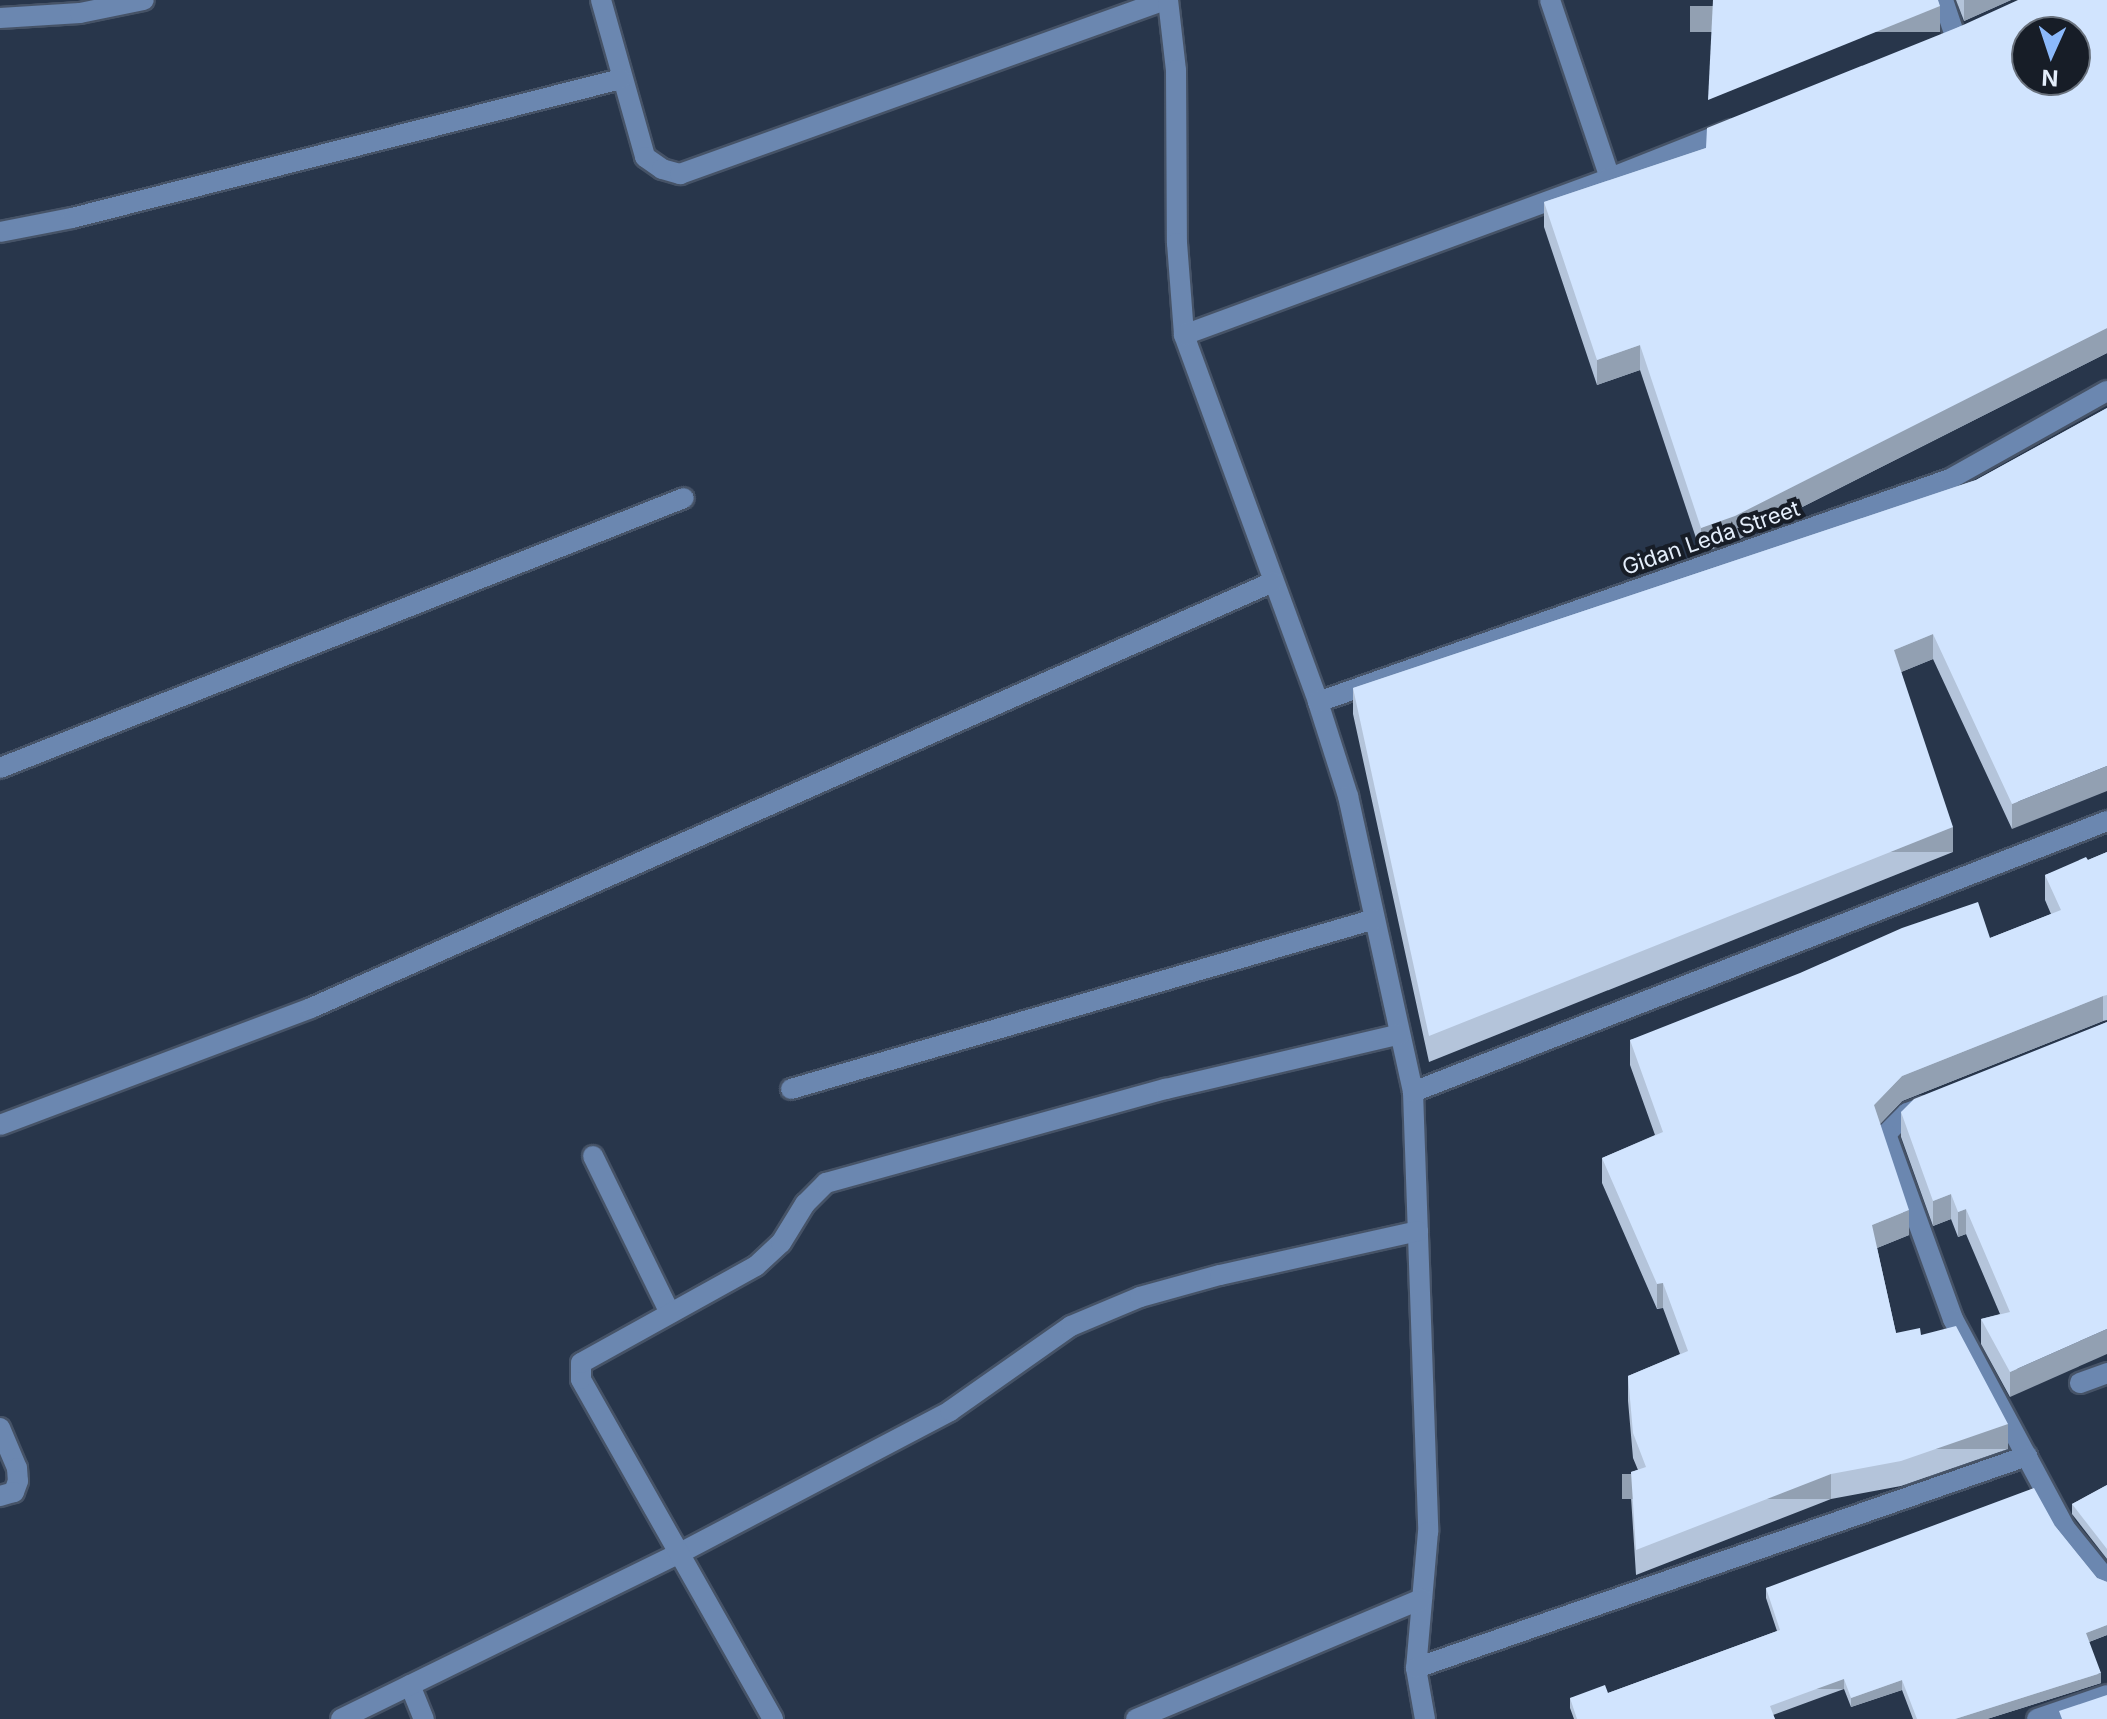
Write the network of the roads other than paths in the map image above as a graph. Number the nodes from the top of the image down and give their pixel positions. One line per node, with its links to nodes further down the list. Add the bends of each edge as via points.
1 (144, 0): 6 (street, via 80,13)
2 (601, 0): 8 (street)
3 (1167, 0): 8 (street, via 680,174 645,157); 12 (street, via 1176,70 1177,243)
4 (1550, 0): 10 (street)
5 (1943, 0): 7 (street)
6 (0, 18)
7 (1956, 39)
8 (621, 79): 11 (street)
9 (1755, 120): 10 (street)
10 (1610, 178): 12 (street)
11 (0, 232)
12 (1184, 335): 15 (street)
13 (2107, 391): 16 (street, Gidan Leda Street, via 1950,479)
14 (684, 498): 17 (street)
15 (1273, 582): 16 (street); 24 (street, via 311,1008)
16 (1318, 702): 19 (street, via 1348,796)
17 (0, 768)
18 (2107, 821): 22 (street)
19 (1375, 919): 20 (street); 21 (street)
20 (1400, 1034): 22 (street); 27 (street, via 1166,1089 826,1183 805,1204 781,1243 756,1266)
21 (791, 1089)
22 (1413, 1092): 26 (street)
23 (1936, 1102): 31 (street, via 1907,1113 1886,1134 1953,1319)
24 (0, 1125)
25 (593, 1156): 27 (street)
26 (1418, 1231): 33 (street, via 1220,1275 1140,1297 1071,1326 950,1411); 35 (street, via 1428,1532)
27 (670, 1313): 33 (street, via 581,1363 580,1371)
28 (2107, 1373): 29 (street)
29 (2080, 1383)
30 (0, 1428): 32 (street, via 18,1481 14,1492)
31 (2027, 1456): 34 (street, via 2065,1528); 36 (street)
32 (0, 1496)
33 (682, 1552): 37 (street); 41 (street)
34 (2107, 1580)
35 (1422, 1599): 36 (street); 42 (street)
36 (1416, 1668): 43 (street)
37 (410, 1685): 39 (street); 40 (street)
38 (2107, 1695): 44 (street)
39 (341, 1719)
40 (424, 1719)
41 (773, 1719)
42 (1136, 1719)
43 (1425, 1719)
44 (2037, 1719)

